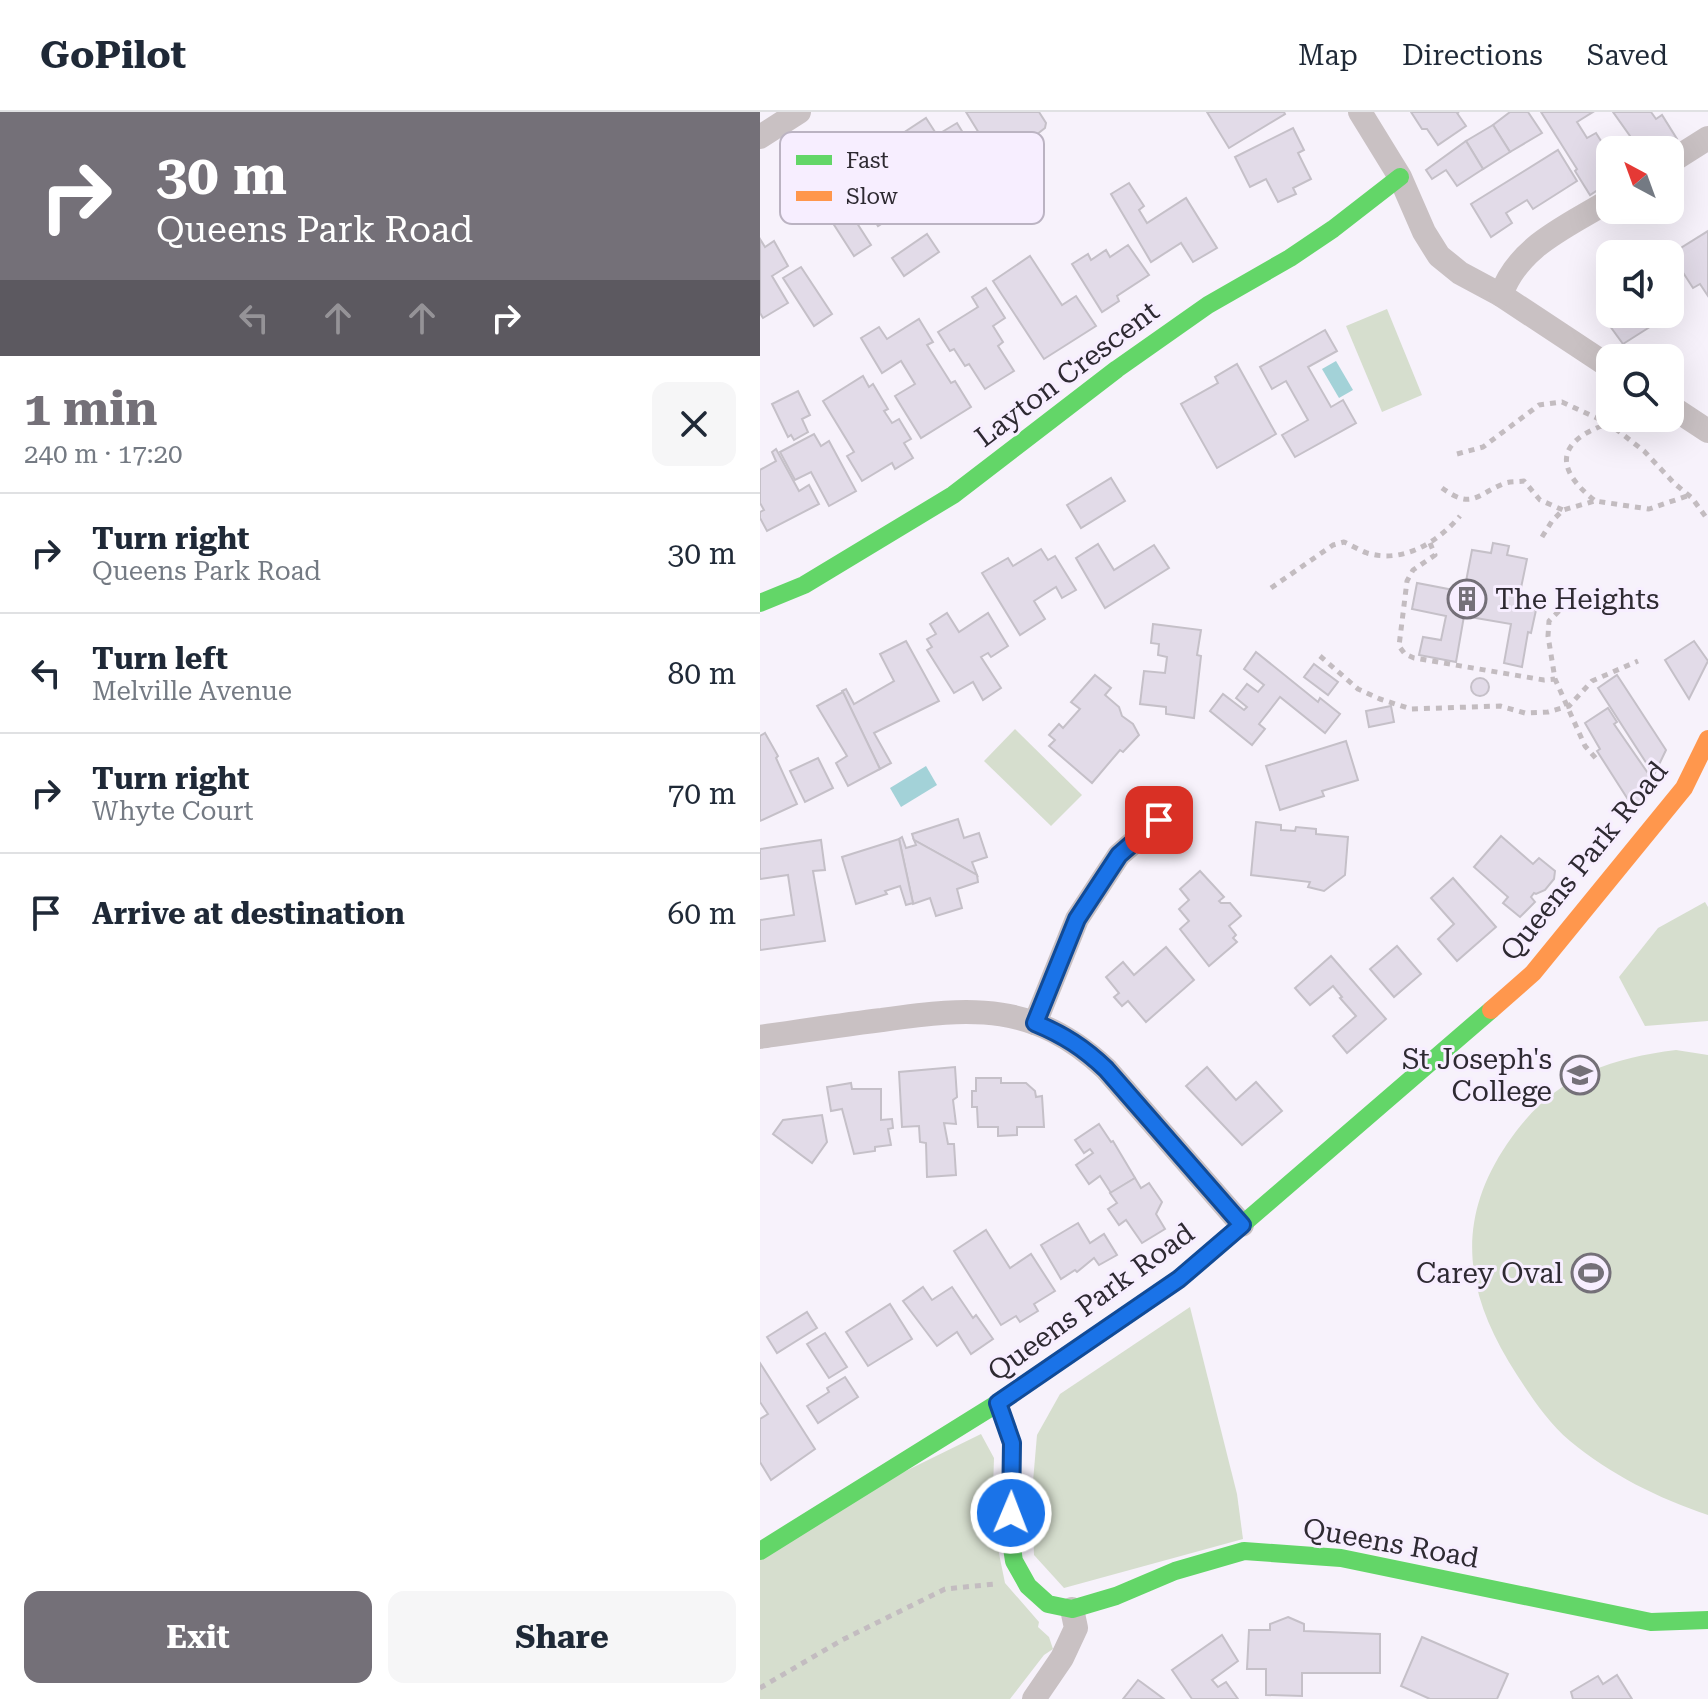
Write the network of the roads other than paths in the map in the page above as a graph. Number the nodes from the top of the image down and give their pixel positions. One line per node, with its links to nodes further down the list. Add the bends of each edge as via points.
1 (799, 112): 3 (street)
2 (1360, 112): 6 (street)
3 (760, 137)
4 (1708, 138): 5 (street)
5 (1684, 153)
6 (1400, 177): 8 (street, via 1439,256); 12 (street, Layton Crescent, via 1333,229 1143,351 953,495 804,585)
7 (1596, 209): 8 (street, via 1528,252 1509,274)
8 (1501, 295): 9 (street)
9 (1596, 358)
10 (1684, 415): 11 (street)
11 (1708, 431)
12 (760, 603)
13 (1708, 739): 17 (street, Queens Park Road, via 1684,788 1533,973)
14 (1179, 803): 15 (street, via 1119,855 1077,919)
15 (1035, 1023): 16 (street, via 1009,1015 939,1012); 17 (street, via 1082,1047 1106,1069)
16 (760, 1037)
17 (1242, 1225): 18 (street, Queens Park Road, via 1179,1279)
18 (998, 1403): 19 (street, Queens Park Road); 20 (street, via 1012,1443 1014,1561 1028,1586 1048,1604)
19 (760, 1551)
20 (1072, 1609): 21 (street, Queens Road, via 1244,1551 1341,1558 1651,1622); 22 (street, via 1076,1628)
21 (1708, 1620)
22 (1034, 1699)

